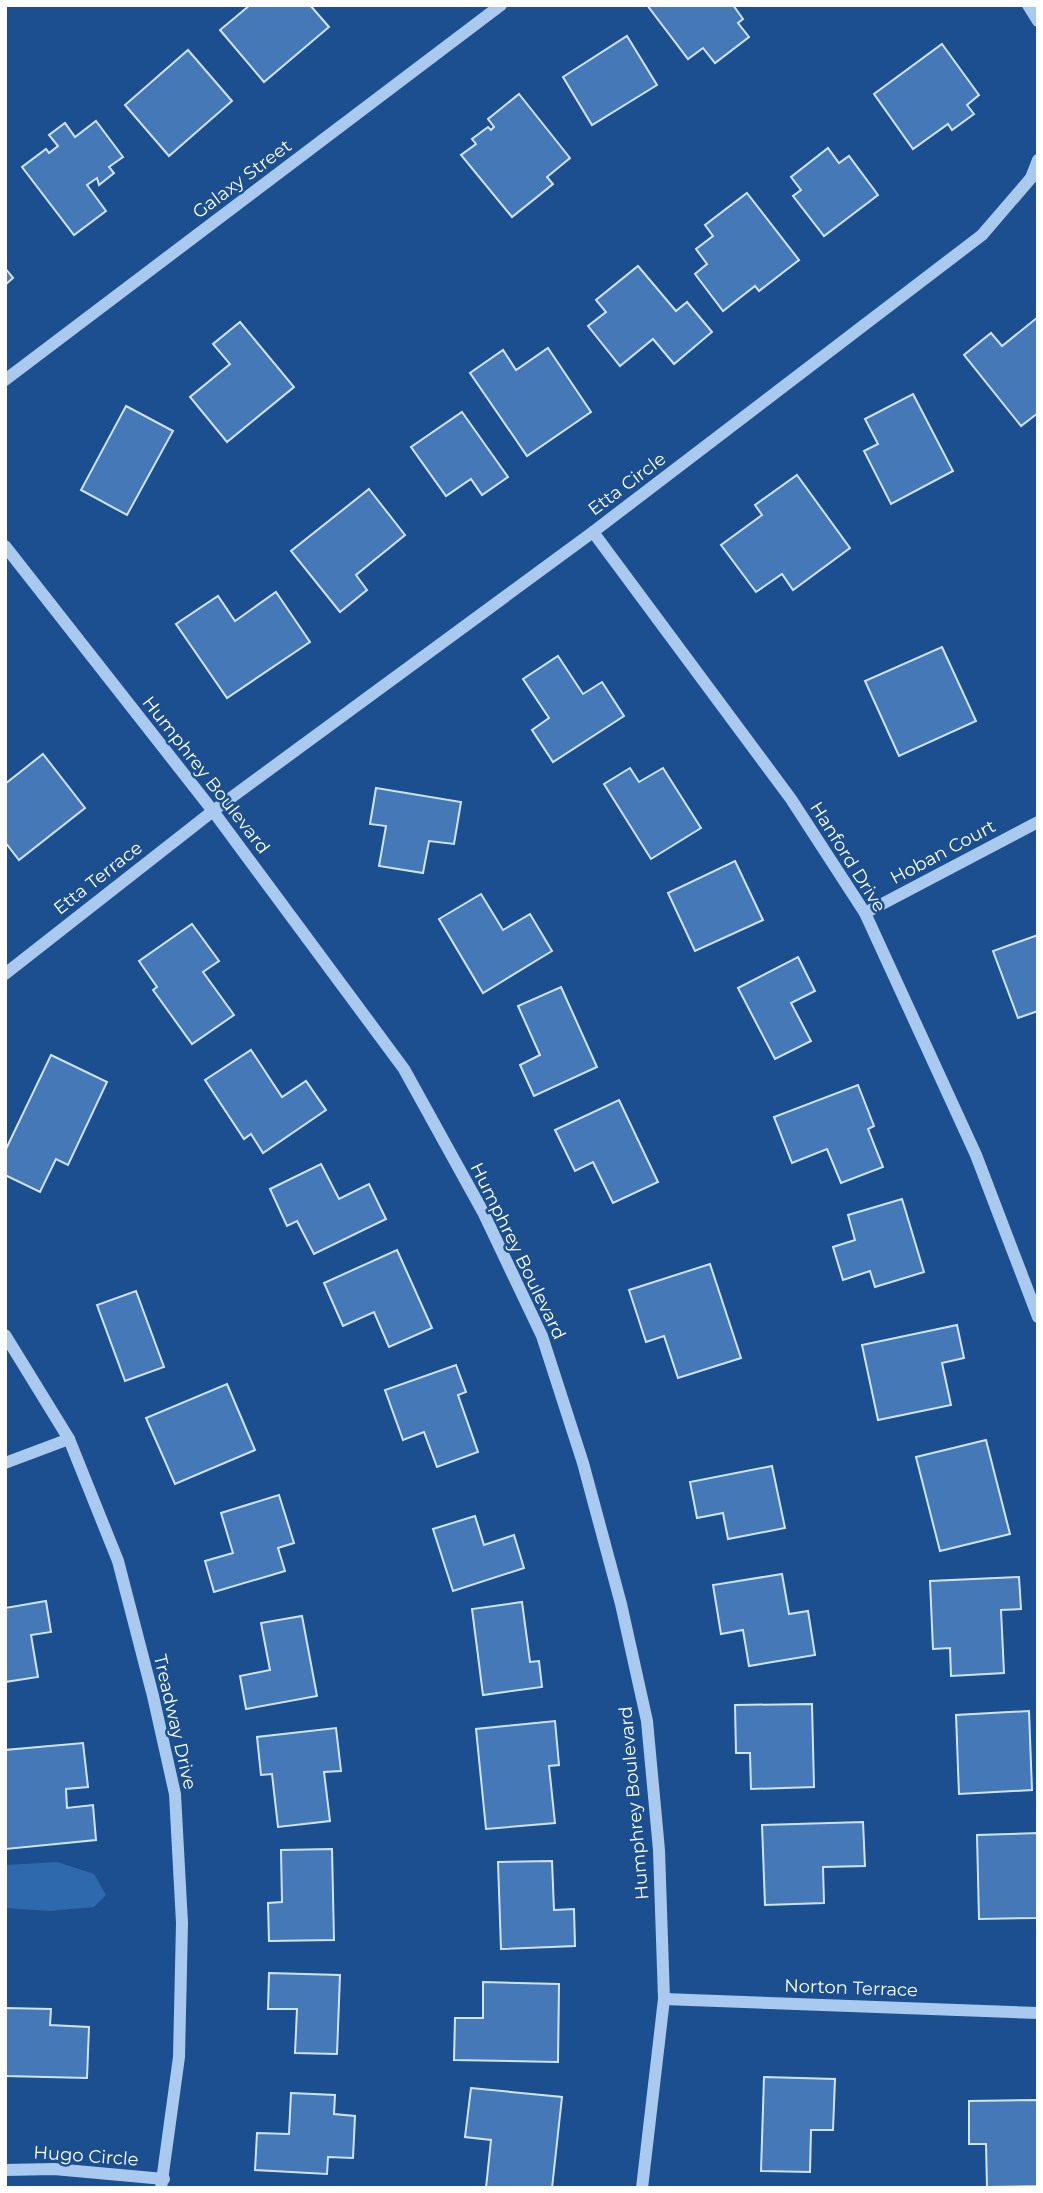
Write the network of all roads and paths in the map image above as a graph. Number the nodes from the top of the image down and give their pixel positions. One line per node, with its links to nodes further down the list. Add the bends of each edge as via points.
1 (501, 5): 5 (street, Galaxy Street)
2 (1028, 5): 3 (street)
3 (1038, 21)
4 (1038, 160): 6 (street, Etta Circle, via 1031,178 982,235)
5 (5, 380)
6 (593, 533): 8 (street, Etta Circle); 10 (street, Hanford Drive, via 791,799)
7 (5, 546): 8 (street, Humphrey Boulevard)
8 (213, 811): 11 (street, Etta Terrace); 16 (street, Humphrey Boulevard, via 404,1069 483,1212 542,1336 583,1463 647,1721 659,1850)
9 (1038, 822): 10 (street, Hoban Court)
10 (865, 913): 12 (street, Hanford Drive, via 976,1155)
11 (5, 974)
12 (1038, 1317)
13 (5, 1335): 14 (street, Treadway Drive)
14 (68, 1439): 15 (street); 19 (street, Treadway Drive, via 118,1561 175,1794 182,1923 179,2057)
15 (5, 1463)
16 (664, 1998): 17 (street, Norton Terrace); 20 (street, Humphrey Boulevard)
17 (1038, 2013)
18 (5, 2169): 19 (street, Hugo Circle, via 54,2169)
19 (162, 2183)
20 (642, 2188)

